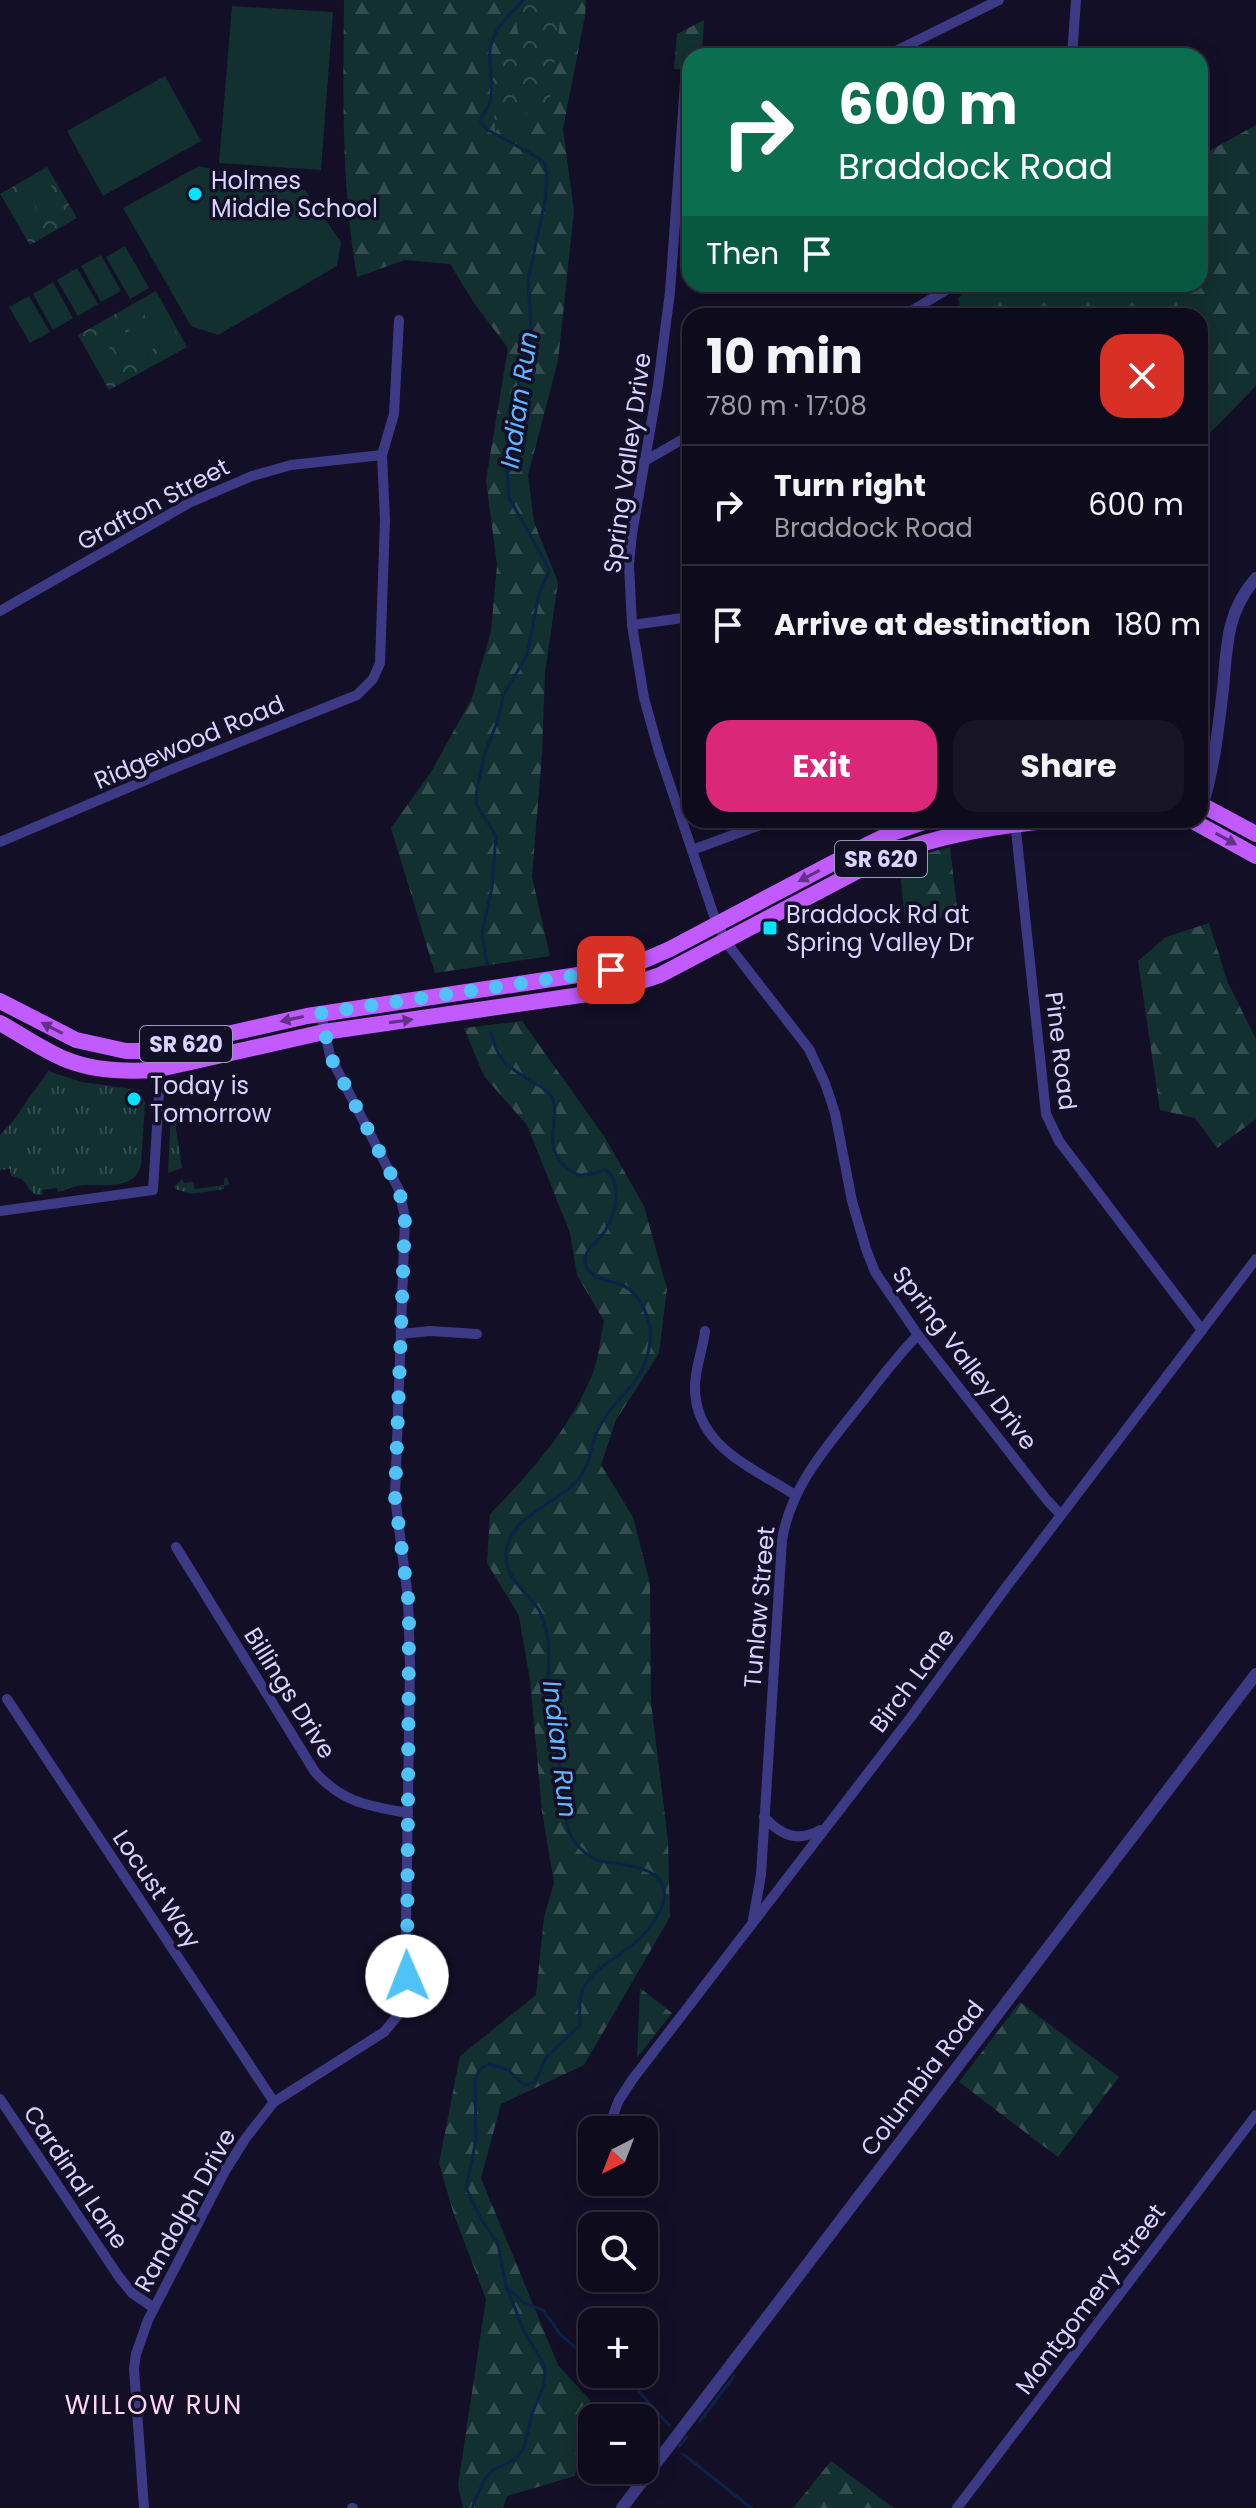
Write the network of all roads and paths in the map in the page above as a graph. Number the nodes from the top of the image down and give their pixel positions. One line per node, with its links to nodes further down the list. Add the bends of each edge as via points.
1 (999, 0): 3 (street)
2 (1076, 0): 4 (street)
3 (902, 48)
4 (1073, 48)
5 (682, 186): 11 (street, Spring Valley Drive, via 664,346)
6 (943, 292): 7 (street)
7 (916, 308)
8 (399, 320): 10 (street, via 394,414)
9 (682, 440): 11 (street)
10 (382, 455): 13 (street, Grafton Street, via 291,465 223,488); 26 (street, Ridgewood Road, via 380,663 373,679 357,695)
11 (643, 462): 15 (street, Spring Valley Drive, via 629,564)
12 (1256, 578): 16 (street, via 1232,618)
13 (0, 611)
14 (682, 618): 15 (street)
15 (632, 625): 18 (street, Spring Valley Drive, via 644,698)
16 (1208, 784)
17 (1208, 817): 25 (main road)
18 (682, 820)
19 (1208, 821): 28 (main road, one-way to 28)
20 (685, 828): 27 (street, Spring Valley Drive)
21 (752, 828): 27 (street)
22 (907, 828): 29 (main road, SR 620, one-way to 29)
23 (983, 828): 30 (main road, SR 620, via 886,856)
24 (1016, 828): 39 (street, Pine Road, via 1046,1114 1059,1141)
25 (1256, 834)
26 (0, 842)
27 (692, 850): 29 (street, Spring Valley Drive)
28 (1256, 856)
29 (718, 925): 30 (street, Spring Valley Drive); 32 (main road, SR 620, via 660,954 611,970)
30 (726, 942): 34 (main road, SR 620, one-way to 30, via 613,989 660,975); 43 (street, Spring Valley Drive, via 820,1069 866,1249 884,1287)
31 (0, 1001): 35 (main road, SR 620, one-way to 31, via 76,1040)
32 (321, 1013): 34 (street, Randolph Drive); 35 (main road, SR 620, one-way to 35)
33 (0, 1023): 36 (main road, SR 620, via 81,1065)
34 (324, 1032): 36 (main road, SR 620); 41 (street, Randolph Drive, via 339,1077 403,1206)
35 (152, 1051): 36 (street)
36 (155, 1070): 37 (street, via 159,1095 153,1190)
37 (0, 1211)
38 (1256, 1259): 39 (street, Birch Lane)
39 (1202, 1330): 45 (street, Birch Lane)
40 (705, 1331): 44 (street, via 695,1389 703,1425 725,1450)
41 (401, 1334): 42 (street); 49 (street, Randolph Drive, via 395,1497 408,1598)
42 (477, 1334)
43 (918, 1335): 44 (street, Tunlaw Street); 45 (street, Spring Valley Drive)
44 (795, 1495): 50 (street, Tunlaw Street, via 782,1540)
45 (1061, 1515): 51 (street, Birch Lane)
46 (176, 1547): 49 (street, Billings Drive, via 327,1786 356,1802)
47 (1256, 1674): 59 (street, Columbia Road)
48 (7, 1699): 54 (street, Locust Way)
49 (408, 1813): 54 (street, Randolph Drive, via 407,1976 399,2014 373,2040)
50 (764, 1817): 51 (street, via 792,1837); 52 (street, Tunlaw Street)
51 (826, 1828): 52 (street, Birch Lane)
52 (751, 1925): 56 (street, Birch Lane, via 632,2080)
53 (0, 2099): 57 (street, Cardinal Lane, via 127,2288)
54 (274, 2102): 57 (street, Randolph Drive, via 225,2171)
55 (1256, 2115): 60 (street, Montgomery Street)
56 (612, 2116)
57 (154, 2308): 58 (street, Randolph Drive, via 134,2369)
58 (144, 2508)
59 (622, 2508)
60 (957, 2508)

